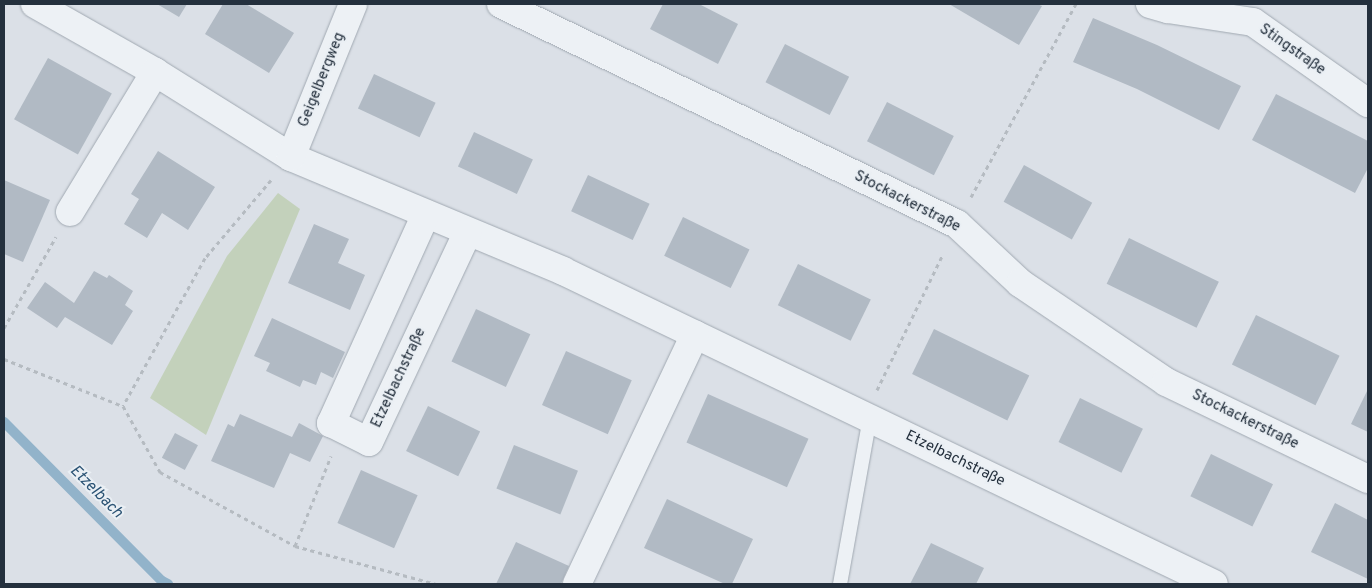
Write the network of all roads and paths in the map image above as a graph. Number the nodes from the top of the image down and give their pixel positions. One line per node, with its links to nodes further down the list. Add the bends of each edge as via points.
1 (35, 4): 6 (street, Etzelbachstraße)
2 (353, 4): 8 (street, Geigelbergweg)
3 (501, 4): 18 (street, Stockackerstraße, via 957,224 1020,283 1166,382)
4 (1150, 4): 5 (street, Stingstraße)
5 (1253, 13): 7 (street, Stingstraße)
6 (155, 72): 8 (street, Etzelbachstraße); 9 (street)
7 (1368, 103)
8 (291, 157): 10 (street, Etzelbachstraße); 15 (path, via 205,258)
9 (70, 212): 12 (path)
10 (426, 214): 11 (street, Etzelbachstraße); 17 (street, Etzelbachstraße, via 330,423)
11 (468, 232): 13 (street, Etzelbachstraße, via 563,271); 17 (street, Etzelbachstraße, via 369,442)
12 (4, 328)
13 (695, 334): 16 (street, Etzelbachstraße); 21 (street)
14 (4, 359): 15 (path)
15 (123, 406): 19 (path, via 160,472)
16 (870, 418): 22 (lane); 23 (street, Etzelbachstraße)
17 (345, 430): 19 (path, via 322,474)
18 (1368, 479)
19 (294, 546): 20 (path)
20 (434, 584)
21 (577, 584)
22 (840, 584)
23 (1214, 584)

